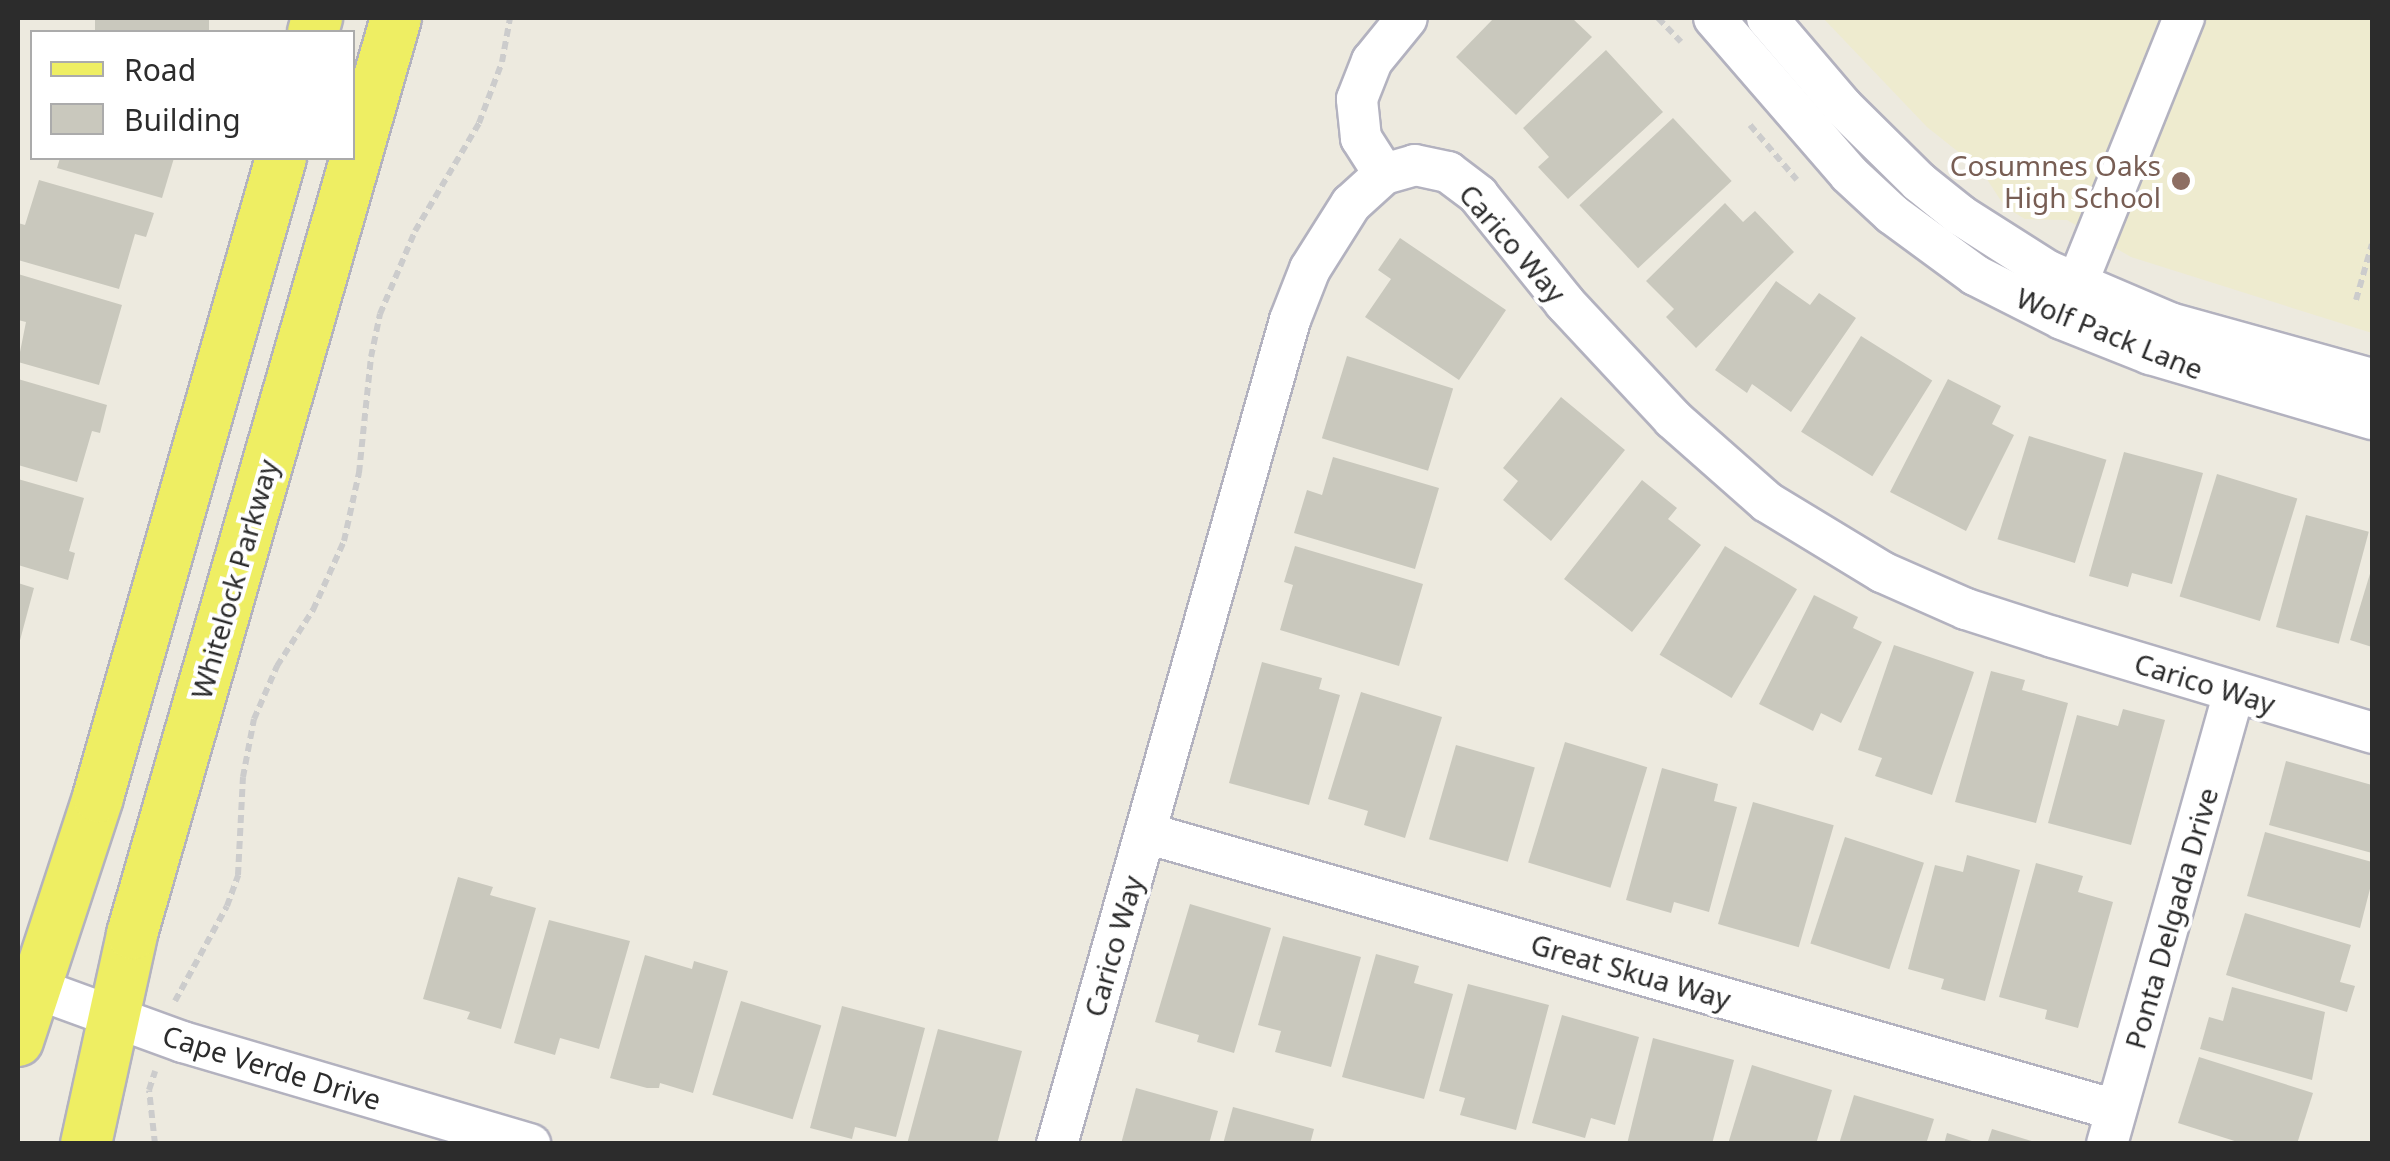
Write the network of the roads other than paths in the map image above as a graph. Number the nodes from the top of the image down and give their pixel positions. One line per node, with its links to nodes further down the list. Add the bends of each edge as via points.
1 (396, 18): 15 (main road, Whitelock Parkway, via 132,934)
2 (1406, 18): 7 (street, via 1372,61 1357,99 1360,138)
3 (1714, 18): 8 (street, Wolf Pack Lane, via 1892,214 1975,275)
4 (1767, 18): 8 (street, Wolf Pack Lane, via 1842,107 1920,182)
5 (2184, 18): 8 (street)
6 (279, 160): 14 (main road, via 104,778)
7 (1384, 174): 11 (street, Carico Way, via 1415,164 1448,172 1478,196 1565,303 1673,418 1766,502 1882,572 1966,609); 13 (street, Carico Way, via 1351,204 1310,269 1290,320)
8 (2069, 302): 9 (street, Wolf Pack Lane); 10 (street, Wolf Pack Lane, via 2150,354)
9 (2372, 380)
10 (2372, 419)
11 (2234, 692): 12 (street, Carico Way); 17 (street, Ponta Delgada Drive)
12 (2372, 733)
13 (1146, 833): 17 (street, Great Skua Way); 20 (street, Carico Way)
14 (27, 986): 15 (street, Cape Verde Drive); 16 (main road)
15 (114, 1017): 18 (street, Cape Verde Drive); 19 (main road, Whitelock Parkway)
16 (18, 1041)
17 (2112, 1127)
18 (508, 1141)
19 (86, 1144)
20 (1057, 1144)

